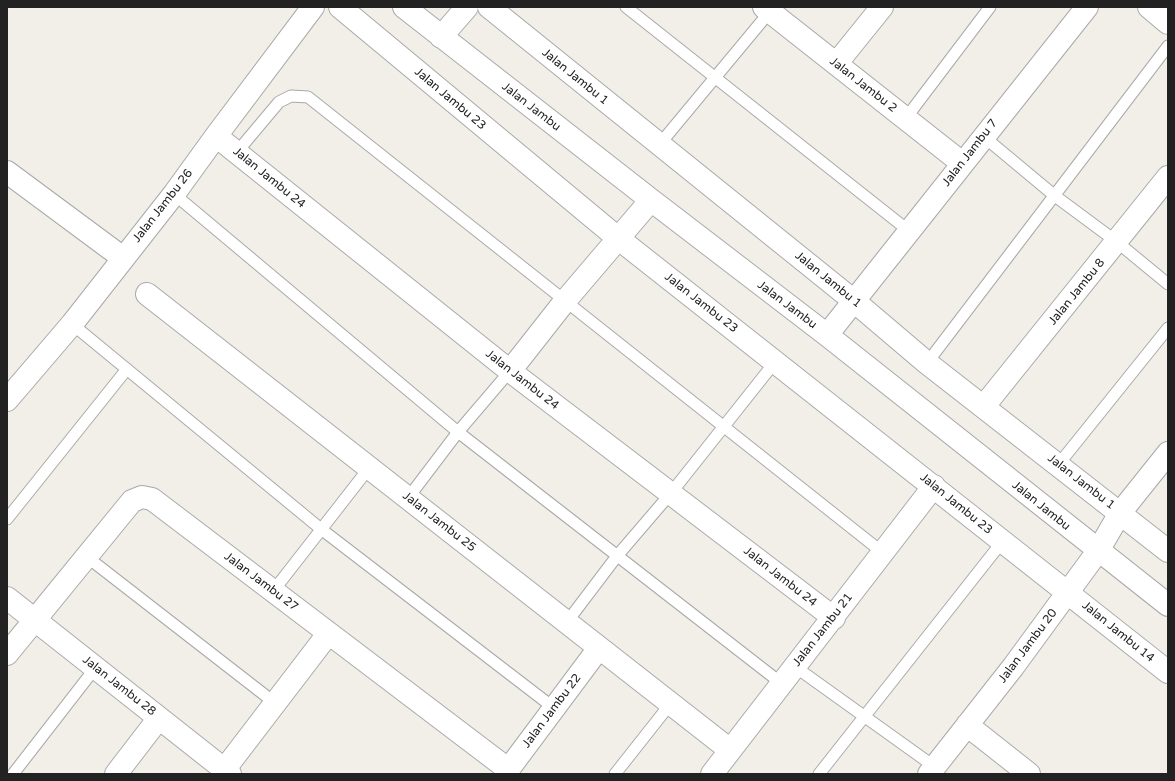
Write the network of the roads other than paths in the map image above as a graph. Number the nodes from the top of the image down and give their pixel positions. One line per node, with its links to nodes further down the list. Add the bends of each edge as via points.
1 (313, 7): 18 (street, Jalan Jambu 26)
2 (340, 7): 29 (street, Jalan Jambu 23)
3 (404, 7): 13 (street, Jalan Jambu)
4 (467, 7): 13 (street)
5 (488, 7): 20 (street, Jalan Jambu 1)
6 (626, 7): 16 (lane)
7 (882, 7): 15 (street)
8 (990, 7): 17 (lane)
9 (1087, 7): 19 (street, Jalan Jambu 7)
10 (1150, 7): 12 (street)
11 (769, 8): 15 (street, Jalan Jambu 2); 16 (lane)
12 (1168, 23)
13 (441, 37): 27 (street, Jalan Jambu)
14 (1168, 46): 26 (lane)
15 (836, 64): 17 (street, Jalan Jambu 2)
16 (714, 78): 20 (lane); 28 (lane)
17 (906, 118): 22 (street, Jalan Jambu 2)
18 (216, 136): 21 (street, Jalan Jambu 24); 25 (street, Jalan Jambu 26)
19 (983, 136): 22 (street, Jalan Jambu 7); 26 (lane)
20 (659, 145): 35 (street, Jalan Jambu 1)
21 (238, 152): 34 (lane, via 279,102 290,96 308,98); 42 (street, Jalan Jambu 24)
22 (962, 163): 28 (street, Jalan Jambu 7)
23 (7, 172): 31 (street)
24 (1168, 177): 30 (street, Jalan Jambu 8)
25 (174, 194): 31 (street, Jalan Jambu 26); 46 (lane)
26 (1055, 196): 30 (lane); 40 (lane)
27 (650, 200): 29 (street); 38 (street, Jalan Jambu)
28 (909, 231): 35 (street, Jalan Jambu 7)
29 (619, 239): 34 (street); 39 (street, Jalan Jambu 23)
30 (1117, 242): 32 (lane); 44 (street, Jalan Jambu 8)
31 (122, 258): 36 (street, Jalan Jambu 26)
32 (1168, 284)
33 (147, 294): 49 (street, Jalan Jambu 25)
34 (565, 301): 42 (street); 45 (lane)
35 (854, 301): 38 (street, Jalan Jambu 7); 40 (street, Jalan Jambu 1)
36 (72, 324): 41 (lane); 43 (street, Jalan Jambu 26)
37 (1168, 328): 48 (lane)
38 (827, 335): 57 (street, Jalan Jambu)
39 (775, 362): 45 (lane); 50 (street, Jalan Jambu 23)
40 (927, 363): 44 (street, Jalan Jambu 1)
41 (127, 369): 54 (lane); 55 (lane)
42 (510, 371): 46 (lane); 51 (street, Jalan Jambu 24)
43 (7, 400)
44 (984, 406): 48 (street, Jalan Jambu 1)
45 (723, 425): 51 (lane); 59 (lane)
46 (458, 432): 52 (lane); 60 (lane)
47 (1168, 453): 53 (street, Jalan Jambu 20)
48 (1058, 465): 53 (street, Jalan Jambu 1)
49 (369, 468): 52 (street, Jalan Jambu 25); 55 (lane)
50 (934, 486): 56 (street, Jalan Jambu 23); 59 (street, Jalan Jambu 21)
51 (671, 493): 60 (lane); 66 (street, Jalan Jambu 24)
52 (408, 498): 68 (street, Jalan Jambu 25)
53 (1120, 513): 57 (street, Jalan Jambu 20); 58 (street, Jalan Jambu 1)
54 (7, 519)
55 (321, 529): 62 (lane); 78 (lane)
56 (1002, 542): 63 (street, Jalan Jambu 23); 79 (lane)
57 (1098, 551): 63 (street, Jalan Jambu 20); 65 (street, Jalan Jambu)
58 (1168, 551)
59 (882, 552): 66 (street, Jalan Jambu 21)
60 (617, 556): 68 (lane); 75 (lane)
61 (87, 557): 62 (street, Jalan Jambu 27, via 132,501 142,497 152,499); 67 (street, Jalan Jambu 27); 76 (lane)
62 (274, 590): 69 (street, Jalan Jambu 27)
63 (1068, 592): 74 (street, Jalan Jambu 14); 81 (street, Jalan Jambu 20)
64 (7, 598): 67 (street, Jalan Jambu 28)
65 (1168, 605)
66 (834, 618): 72 (street, Jalan Jambu 21)
67 (35, 620): 71 (street, Jalan Jambu 27); 73 (street, Jalan Jambu 28)
68 (567, 622): 70 (street, Jalan Jambu 25)
69 (328, 634): 76 (street); 84 (street, Jalan Jambu 27)
70 (599, 648): 77 (street, Jalan Jambu 25); 78 (street, Jalan Jambu 22)
71 (7, 654)
72 (794, 666): 75 (street, Jalan Jambu 21); 79 (lane)
73 (96, 667): 80 (street, Jalan Jambu 28); 86 (lane)
74 (1168, 672)
75 (781, 683): 82 (street, Jalan Jambu 21)
76 (275, 703): 85 (street)
77 (671, 703): 82 (street, Jalan Jambu 25); 88 (lane)
78 (554, 708): 84 (street, Jalan Jambu 22)
79 (864, 716): 83 (lane); 90 (lane)
80 (159, 718): 85 (street, Jalan Jambu 28); 87 (street)
81 (967, 725): 83 (street, Jalan Jambu 20); 91 (street)
82 (730, 750): 89 (street, Jalan Jambu 21)
83 (932, 770)
84 (507, 772)
85 (225, 773)
86 (13, 774)
87 (116, 774)
88 (615, 774)
89 (712, 774)
90 (819, 774)
91 (1029, 774)

